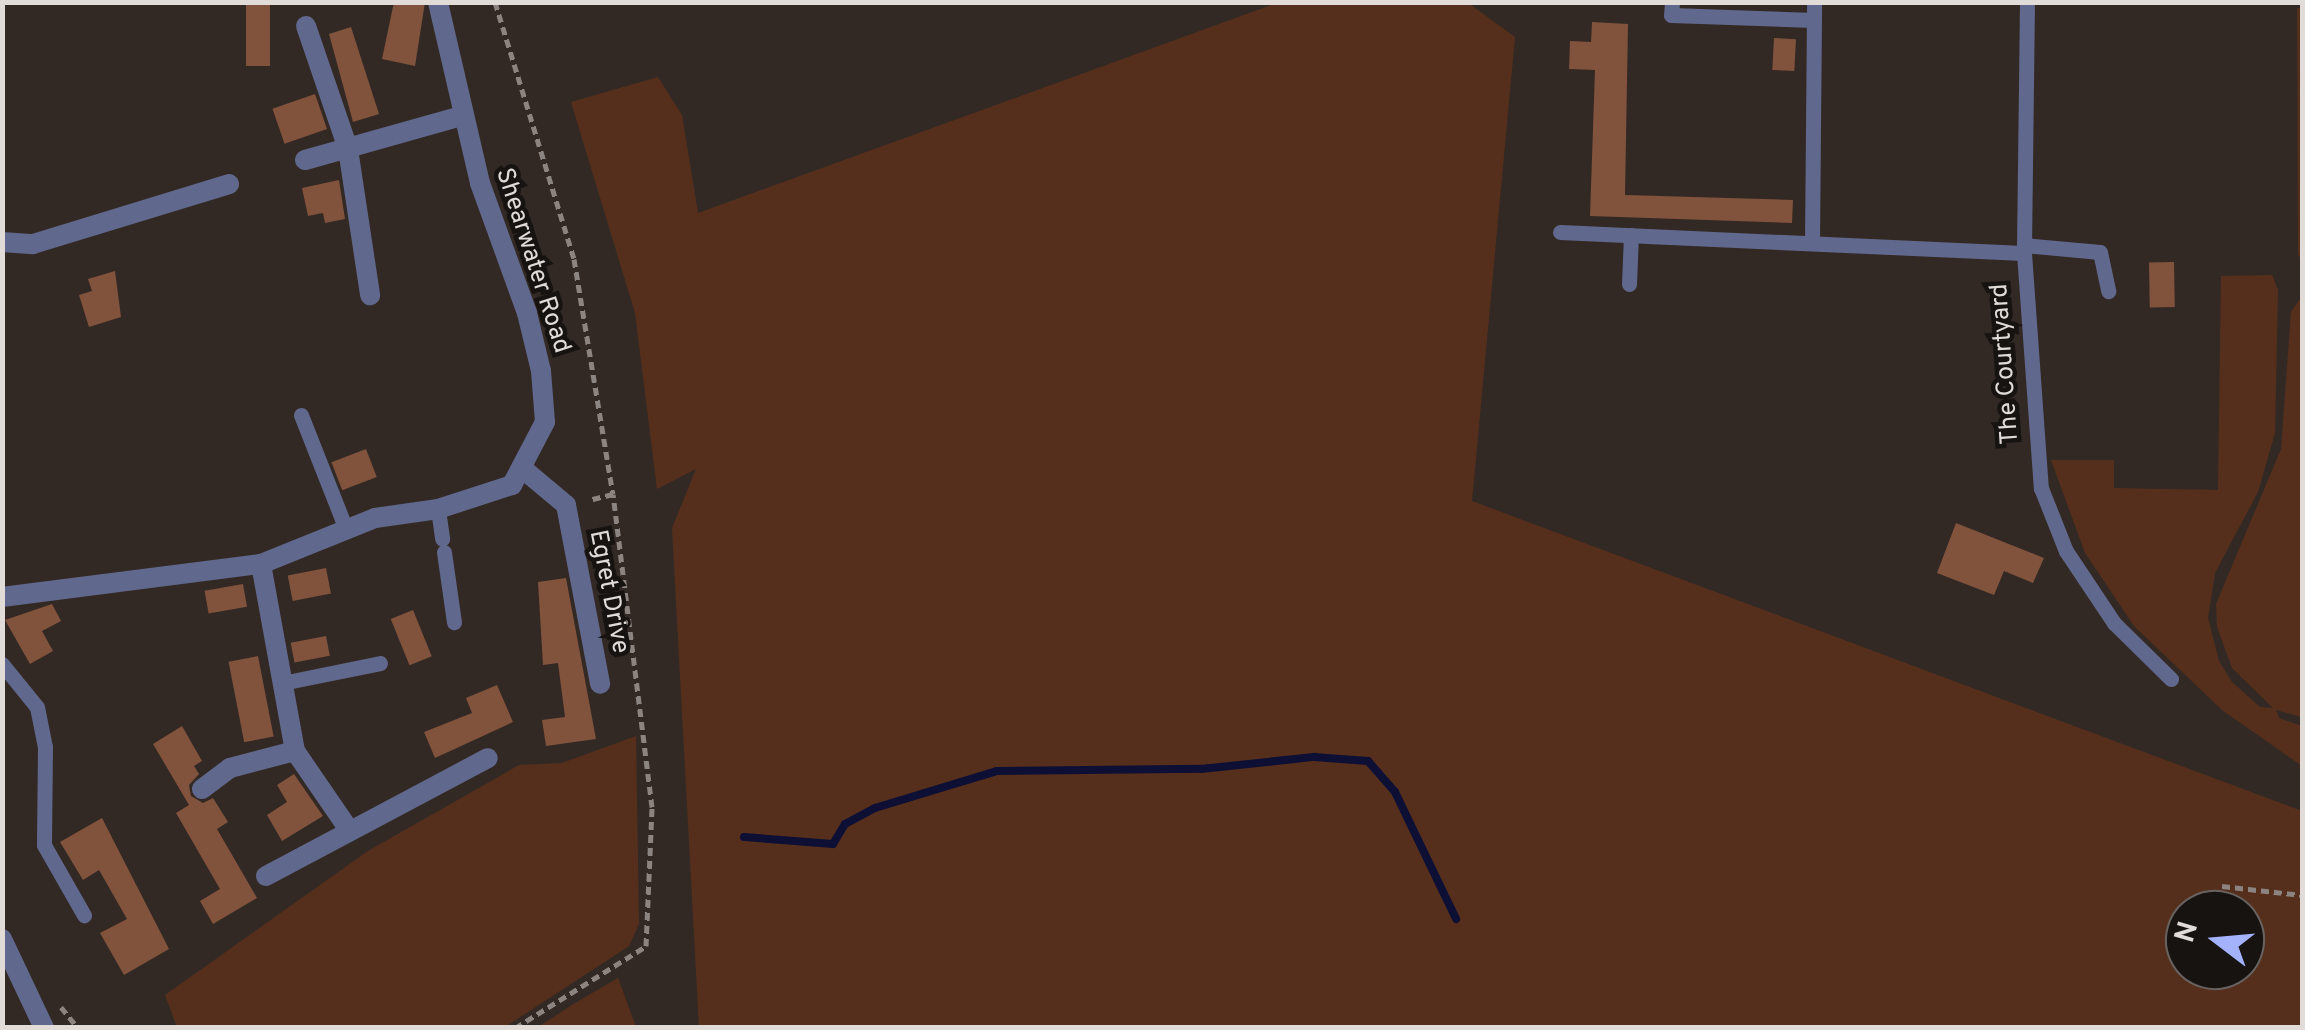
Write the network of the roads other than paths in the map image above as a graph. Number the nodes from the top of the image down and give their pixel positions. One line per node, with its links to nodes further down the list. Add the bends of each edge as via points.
1 (438, 2): 7 (street, Shearwater Road)
2 (1672, 2): 5 (lane, via 1671,15)
3 (1814, 2): 5 (lane)
4 (2026, 2): 15 (lane, The Courtyard)
5 (1814, 20): 14 (lane)
6 (306, 26): 8 (street)
7 (462, 116): 8 (street); 20 (street, Shearwater Road, via 540,371 545,422)
8 (348, 149): 9 (street); 18 (street)
9 (305, 160)
10 (229, 184): 13 (street, via 33,244)
11 (1560, 232): 12 (lane)
12 (1631, 235): 14 (lane); 16 (lane)
13 (2, 242)
14 (1812, 243): 15 (lane)
15 (2024, 249): 17 (lane, via 2100,252); 28 (lane, The Courtyard, via 2041,488 2066,551 2114,623)
16 (1629, 284)
17 (2108, 291)
18 (370, 296)
19 (300, 415): 22 (lane)
20 (523, 469): 21 (street, via 512,485); 30 (street, Egret Drive, via 566,505)
21 (438, 510): 22 (street, via 374,518); 25 (lane)
22 (346, 529): 23 (street)
23 (261, 564): 24 (street); 29 (street)
24 (2, 597)
25 (454, 622)
26 (380, 663): 29 (lane)
27 (2, 664): 36 (lane, via 27,686 37,707 45,747 44,846)
28 (2171, 680)
29 (282, 683): 31 (street)
30 (600, 684)
31 (295, 751): 33 (street, via 230,768); 34 (street)
32 (488, 758): 34 (street)
33 (202, 789)
34 (347, 827): 35 (street)
35 (266, 876)
36 (84, 914)
37 (2, 939): 38 (street)
38 (44, 1028)

